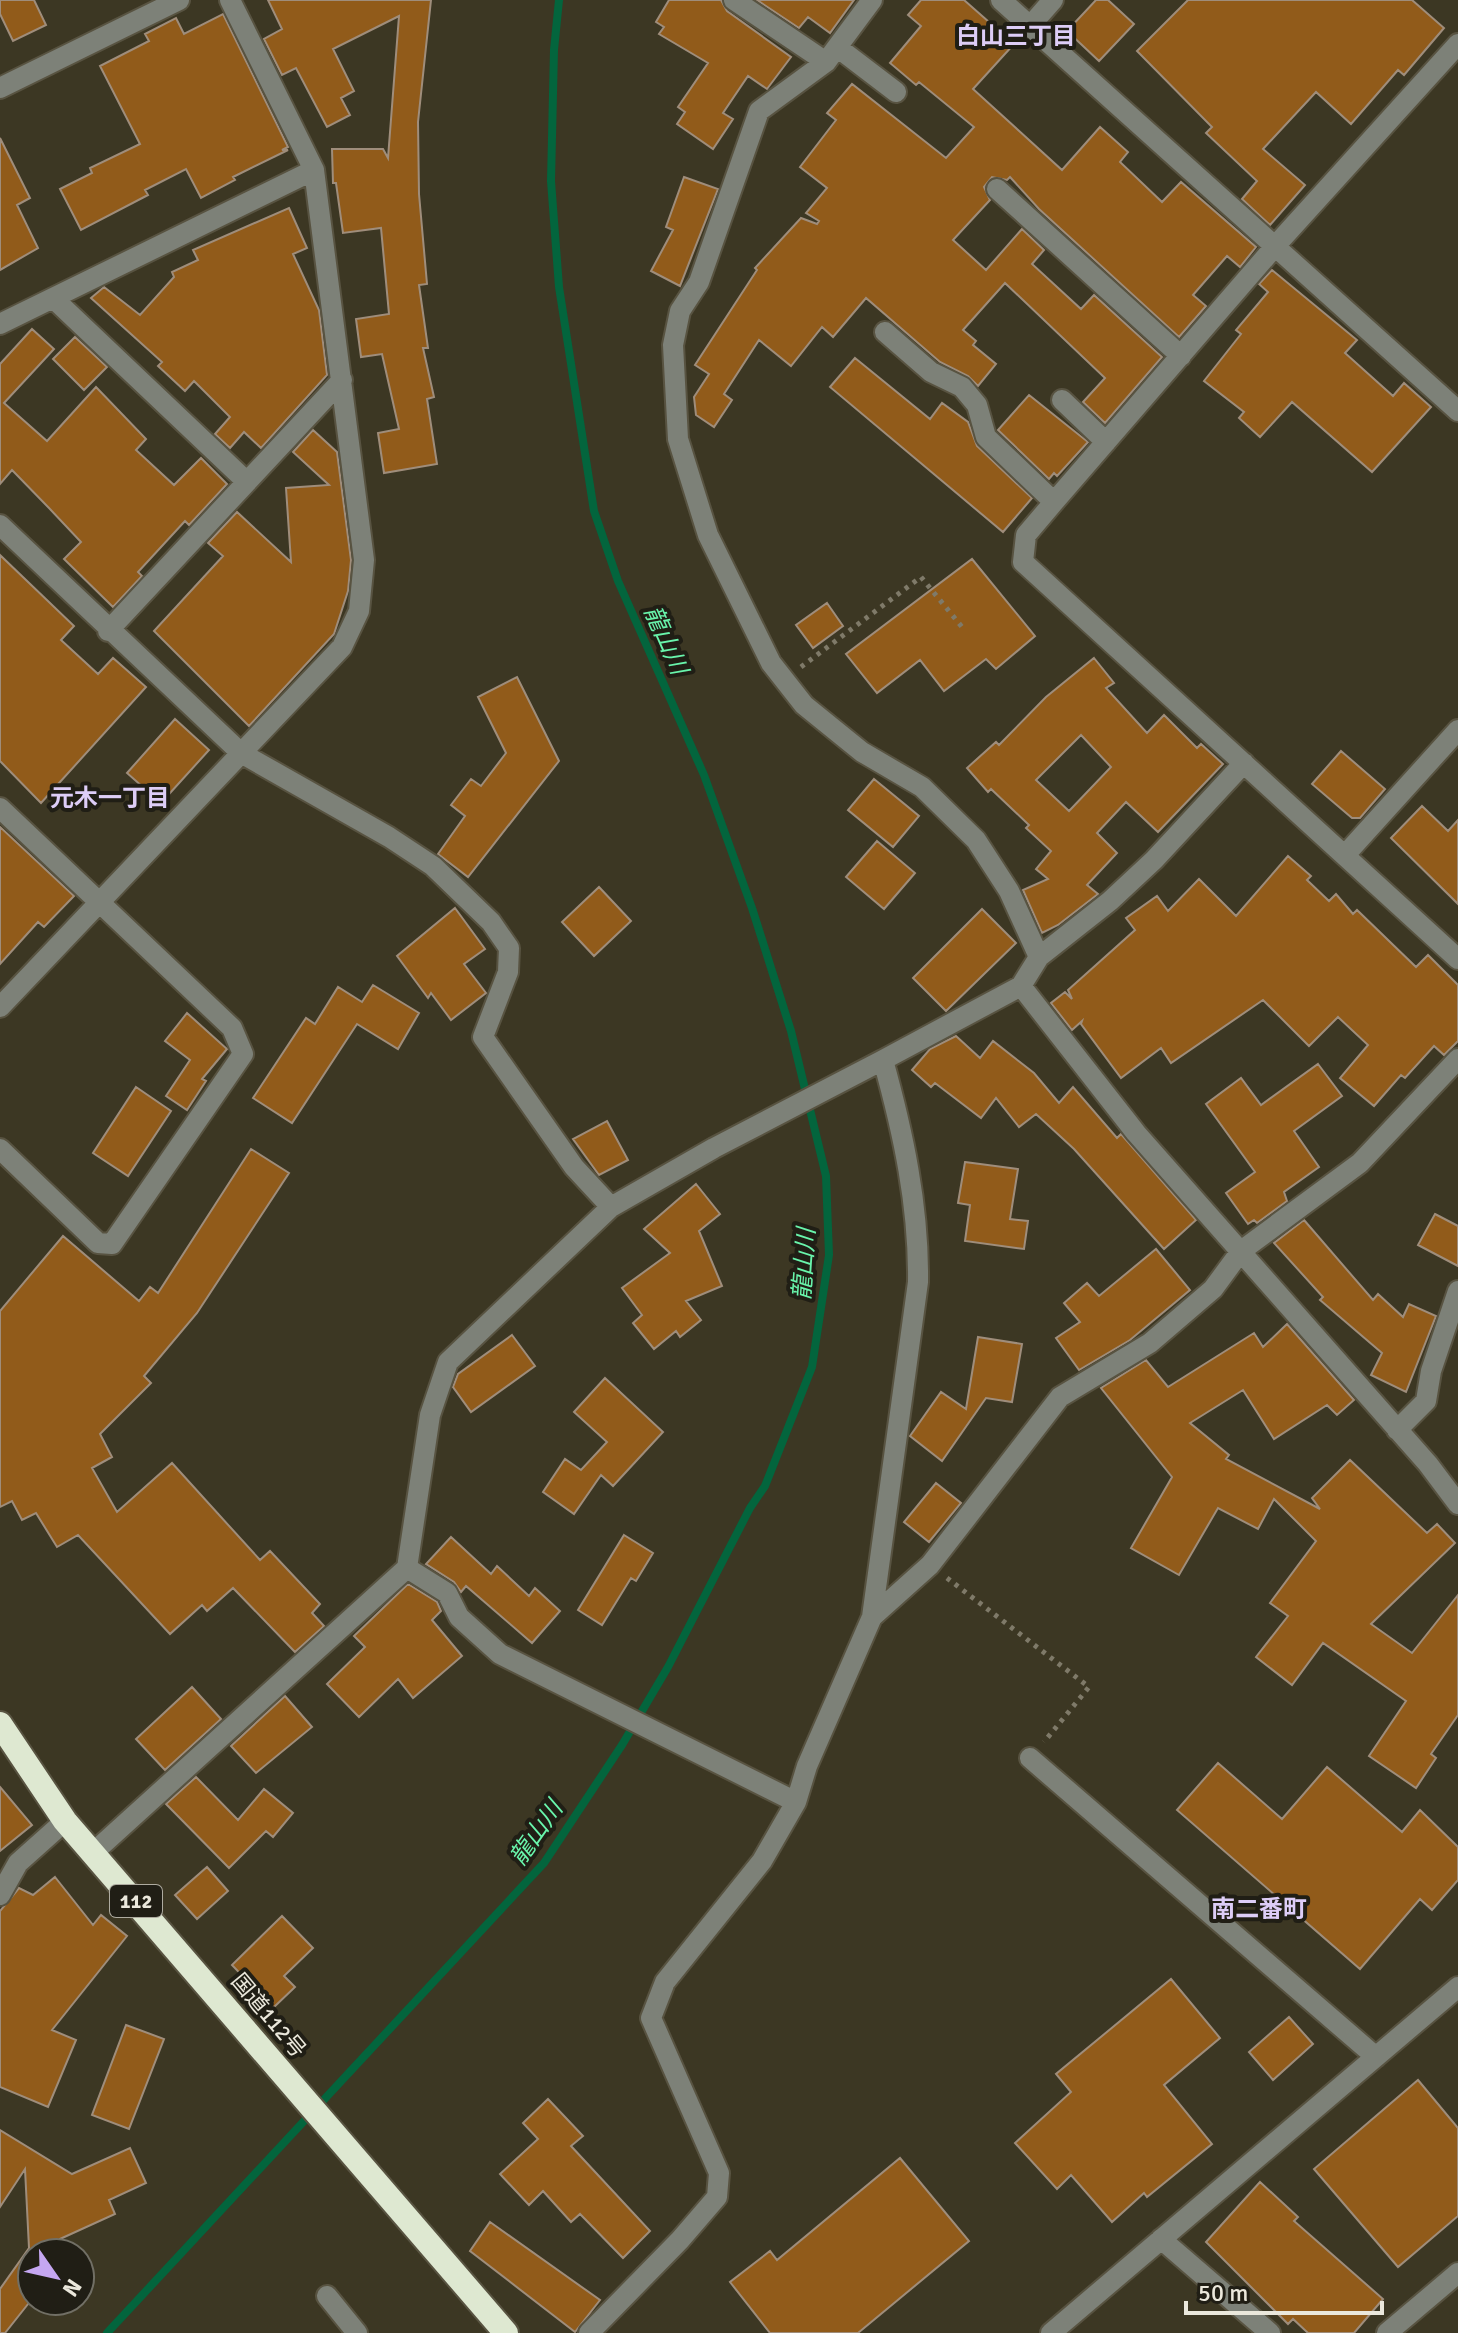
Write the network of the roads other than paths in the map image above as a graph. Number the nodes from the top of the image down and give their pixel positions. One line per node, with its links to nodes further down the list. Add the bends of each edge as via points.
1 (179, 0): 10 (street)
2 (230, 0): 12 (street)
3 (734, 0): 9 (street)
4 (872, 0): 9 (street)
5 (1001, 0): 7 (street)
6 (1053, 0): 7 (street)
7 (1031, 25): 14 (street)
8 (1458, 44): 14 (street)
9 (832, 55): 11 (street); 33 (street, via 759,111 699,282 680,311 673,345 678,439 708,535 739,604 784,680 804,705 862,752 922,787 976,840 1009,891)
10 (0, 88)
11 (896, 92)
12 (314, 170): 15 (street); 19 (street)
13 (997, 189): 18 (street)
14 (1277, 244): 18 (street); 21 (street)
15 (53, 298): 16 (street); 23 (street)
16 (0, 324)
17 (885, 332): 24 (street, via 931,372 962,387 977,405 986,437)
18 (1181, 356): 22 (street)
19 (342, 380): 23 (street); 28 (street, via 364,560 359,611 342,647)
20 (1062, 400): 22 (street)
21 (1458, 411)
22 (1106, 442): 24 (street)
23 (247, 482): 26 (street)
24 (1054, 502): 29 (street, via 1026,535 1023,562)
25 (0, 525): 26 (street)
26 (108, 631): 28 (street)
27 (1458, 730): 31 (street)
28 (241, 753): 32 (street); 40 (street, via 433,866 491,922 509,948 508,972 483,1037 574,1167)
29 (1244, 763): 31 (street); 33 (street, via 1143,870)
30 (0, 808): 32 (street)
31 (1345, 855): 34 (street)
32 (100, 903): 36 (street); 39 (street, via 232,1028 243,1054 112,1244 98,1243)
33 (1039, 957): 35 (street)
34 (1458, 959)
35 (1021, 986): 38 (street); 41 (street, via 1136,1133)
36 (0, 1007)
37 (1458, 1059): 41 (street, via 1360,1163)
38 (883, 1060): 40 (street); 46 (street, via 903,1134 918,1282)
39 (0, 1149)
40 (611, 1207): 45 (street, via 448,1362 430,1415)
41 (1241, 1251): 43 (street); 46 (street, via 1213,1289 1150,1343 1060,1397 930,1565)
42 (1458, 1291): 43 (street, via 1426,1401)
43 (1397, 1430): 44 (street)
44 (1458, 1504)
45 (407, 1568): 49 (street, via 447,1593 459,1617 500,1654); 51 (street)
46 (872, 1617): 49 (street)
47 (0, 1724): 50 (highway, 国道112号 / 112)
48 (1030, 1758): 54 (street)
49 (796, 1802): 60 (street, via 762,1861 665,1982 651,2018 719,2173 717,2197)
50 (65, 1821): 51 (highway, 国道112号 / 112); 52 (street, via 18,1863)
51 (94, 1852): 59 (highway, 国道112号 / 112)
52 (0, 1895)
53 (1458, 1987): 54 (street)
54 (1376, 2057): 55 (street)
55 (1161, 2239): 61 (street); 62 (street)
56 (1458, 2273): 63 (street)
57 (327, 2296): 58 (street)
58 (357, 2333)
59 (506, 2333)
60 (589, 2333)
61 (1051, 2333)
62 (1270, 2333)
63 (1387, 2333)

